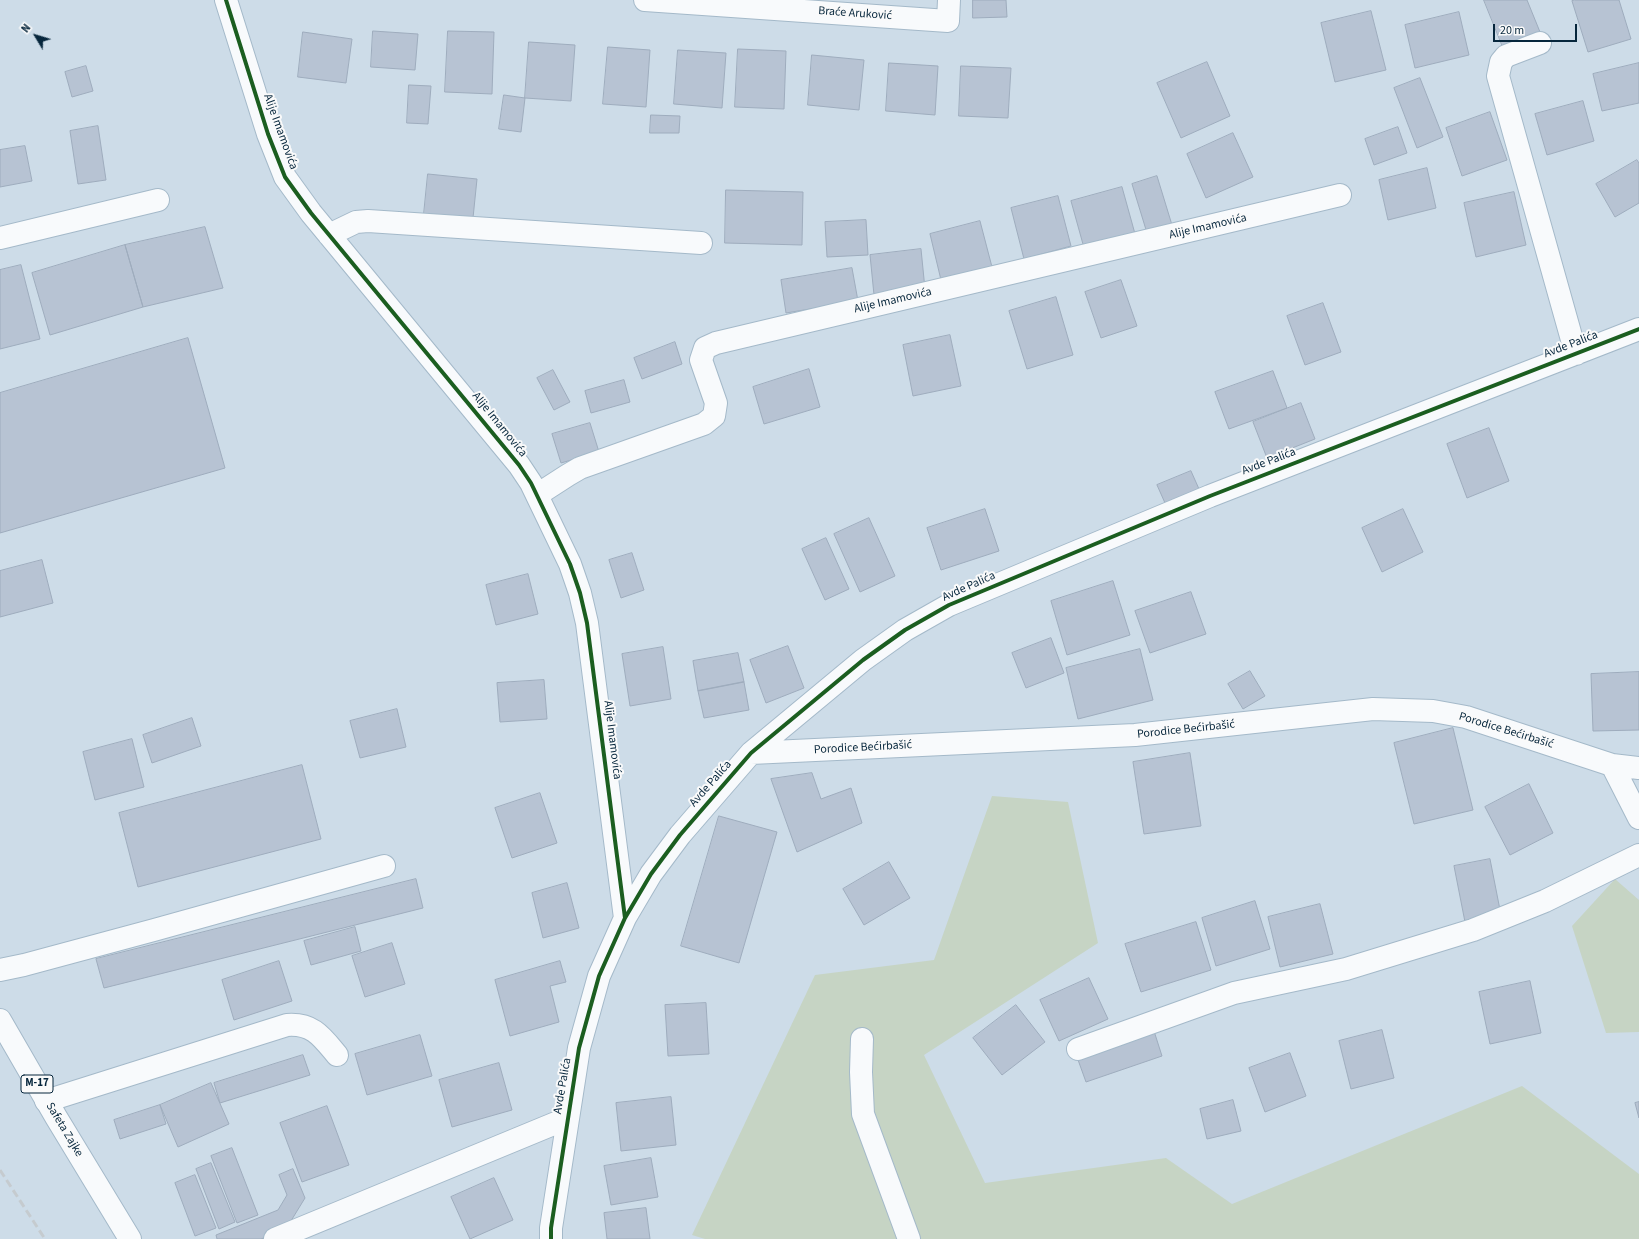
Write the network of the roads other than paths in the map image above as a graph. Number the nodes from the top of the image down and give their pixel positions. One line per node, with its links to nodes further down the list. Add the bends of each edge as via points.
1 (226, 0): 8 (street, Alije Imamovića, via 268,134 285,177)
2 (645, 0): 4 (street, Braće Aruković)
3 (949, 0): 4 (street, Braće Aruković, via 948,20)
4 (774, 4)
5 (1540, 43): 12 (street, via 1506,56 1500,62 1498,76)
6 (1340, 195): 13 (street, Alije Imamovića, via 716,343 705,348 701,360 716,403 714,416 704,424 580,468)
7 (158, 200): 9 (street)
8 (329, 235): 10 (street, via 356,222 368,221); 13 (street, Alije Imamovića, via 519,465)
9 (0, 238)
10 (701, 243)
11 (1639, 329): 12 (street, Avde Palića)
12 (1576, 354): 14 (street, Avde Palića, via 1210,496 949,605 905,630 863,660)
13 (537, 495): 20 (street, Alije Imamovića, via 570,564 587,623)
14 (751, 753): 15 (street, Porodice Bećirbašić, via 1135,735 1373,709 1433,711 1466,716); 20 (street, Avde Palića, via 680,835 651,874)
15 (1612, 765): 16 (street, Porodice Bećirbašić); 17 (street)
16 (1639, 768)
17 (1639, 818)
18 (1639, 855): 24 (street, via 1545,901 1473,930 1346,969 1234,993)
19 (384, 866): 21 (street)
20 (625, 918): 27 (street, Avde Palića, via 599,976 580,1048)
21 (0, 970)
22 (0, 1020): 26 (street, Safeta Zajke / M-17)
23 (862, 1039): 31 (street, via 863,1114)
24 (1078, 1049)
25 (337, 1055): 26 (street, via 311,1028 287,1025)
26 (46, 1101): 28 (street, Safeta Zajke / M-17)
27 (568, 1118): 29 (street); 30 (street, Avde Palića)
28 (130, 1239)
29 (275, 1239)
30 (551, 1239)
31 (909, 1239)

